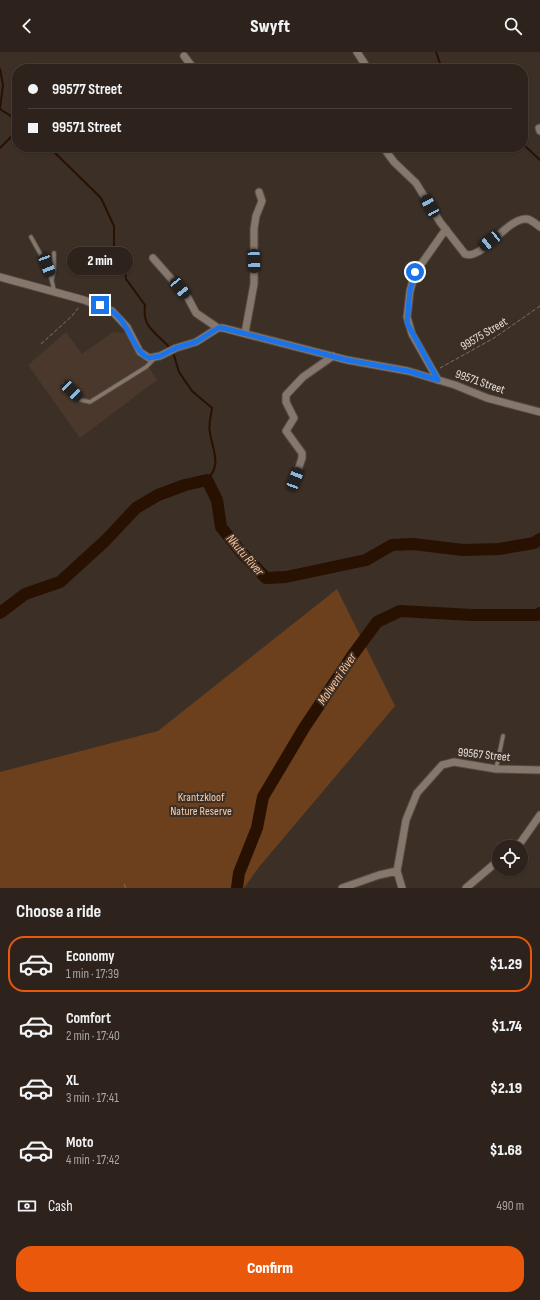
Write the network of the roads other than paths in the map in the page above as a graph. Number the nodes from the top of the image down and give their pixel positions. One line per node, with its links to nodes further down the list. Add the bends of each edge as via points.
1 (357, 52): 4 (street)
2 (184, 56): 3 (street)
3 (190, 64)
4 (365, 64)
5 (387, 152): 8 (street, via 419,186)
6 (259, 192): 16 (street, via 262,201 254,229 254,284)
7 (540, 227): 8 (street, via 531,221 522,220 471,255 464,254)
8 (446, 229): 19 (street, via 415,272 407,317 412,334)
9 (31, 237): 13 (lane)
10 (54, 253): 13 (lane)
11 (153, 258): 15 (street, via 188,298 197,315)
12 (0, 277): 14 (street)
13 (52, 279): 14 (lane)
14 (54, 292): 18 (street, via 112,311 127,327 142,354)
15 (218, 328): 16 (street, 99571 Street); 18 (street, via 200,341 176,348)
16 (245, 333): 17 (street, 99571 Street)
17 (333, 356): 19 (street, 99571 Street, via 408,371); 22 (street, via 304,377 286,395 286,402 294,418 286,430 302,453 302,461)
18 (156, 358): 20 (lane, via 90,402 82,400)
19 (438, 380): 21 (street, 99571 Street, via 487,398)
20 (64, 384)
21 (540, 412)
22 (295, 479)
23 (503, 736): 24 (lane)
24 (496, 769): 25 (street, 99567 Street); 29 (street, 99567 Street, via 454,762 442,765 412,804 403,833)
25 (540, 770)
26 (540, 815): 27 (street)
27 (521, 840)
28 (492, 866): 32 (street)
29 (397, 871): 30 (street); 31 (street, 99567 Street)
30 (342, 888)
31 (402, 888)
32 (466, 888)

